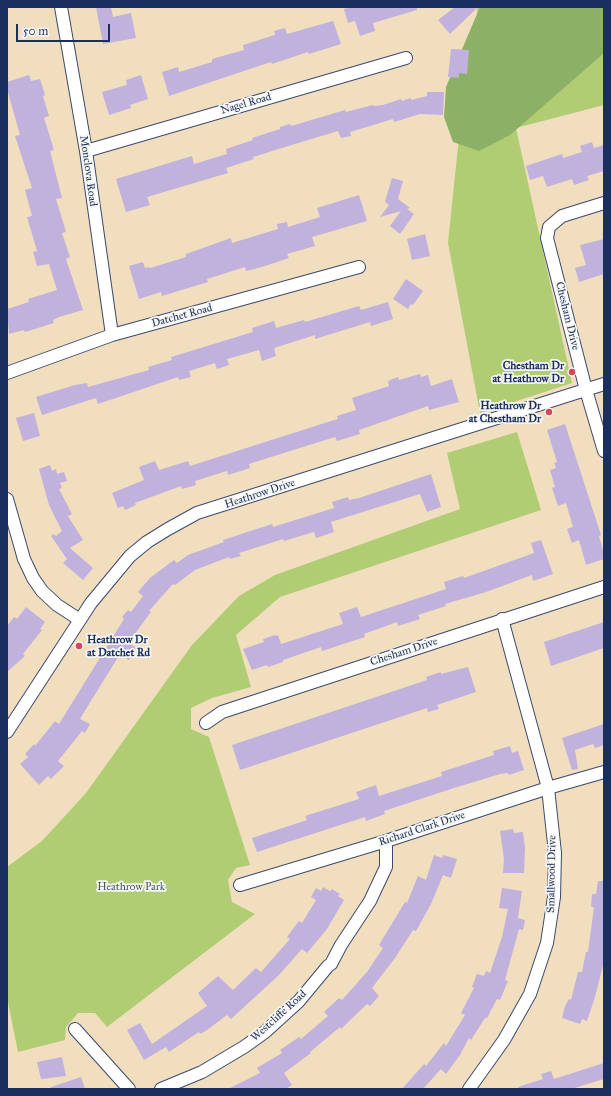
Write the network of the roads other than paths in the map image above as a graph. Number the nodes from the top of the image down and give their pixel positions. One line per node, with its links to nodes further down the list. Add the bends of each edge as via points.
1 (61, 7): 3 (street, Monclova Road)
2 (406, 58): 3 (street, Nagel Road)
3 (86, 151): 6 (street, Monclova Road)
4 (604, 203): 9 (street, Chesham Drive, via 562,216 549,227 547,238)
5 (359, 267): 6 (street, Datchet Road)
6 (112, 335): 7 (street, Datchet Road)
7 (7, 373)
8 (604, 384): 9 (street, Heathrow Drive)
9 (586, 390): 10 (street, Chesham Drive); 14 (street, Heathrow Drive, via 197,513 147,542 130,556)
10 (604, 451)
11 (7, 499): 14 (street, via 24,559 33,578 57,605)
12 (604, 587): 13 (street, Chesham Drive)
13 (502, 619): 15 (street, Chesham Drive, via 222,712); 18 (street, Smallwood Drive)
14 (80, 620): 16 (street, Heathrow Drive)
15 (206, 723)
16 (7, 732)
17 (604, 772): 18 (street, Richard Clark Drive)
18 (548, 788): 19 (street, Richard Clark Drive); 24 (street, Smallwood Drive, via 555,853 554,897 547,943 530,994 491,1059)
19 (386, 841): 20 (street, Richard Clark Drive); 23 (street, Westcliffe Road, via 386,867 380,882 331,964 308,991 265,1032 244,1046 202,1072)
20 (240, 885)
21 (75, 1029): 22 (street)
22 (129, 1089)
23 (160, 1089)
24 (469, 1089)

